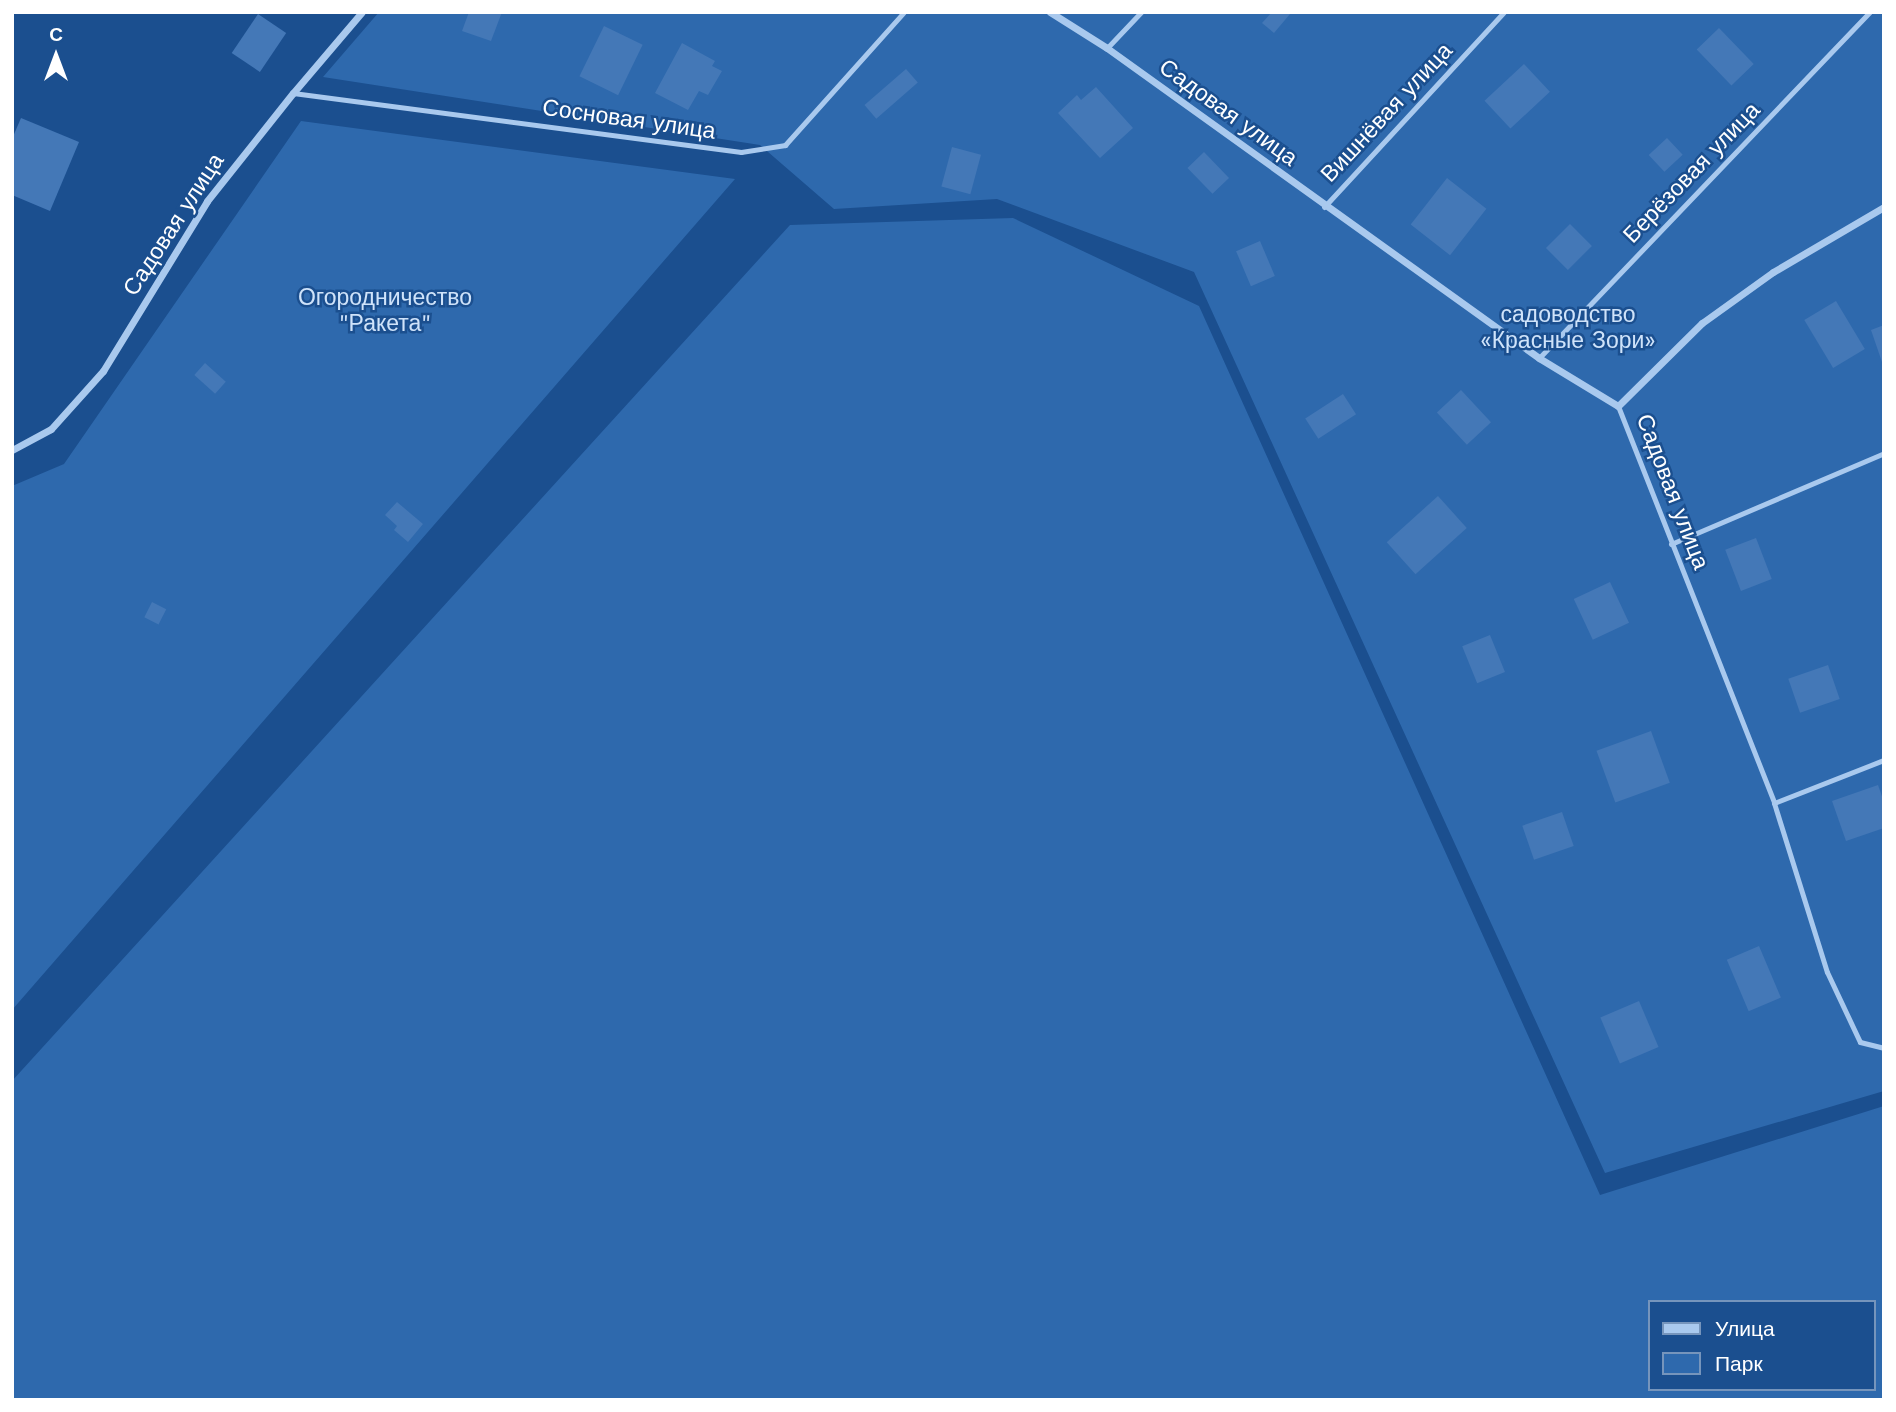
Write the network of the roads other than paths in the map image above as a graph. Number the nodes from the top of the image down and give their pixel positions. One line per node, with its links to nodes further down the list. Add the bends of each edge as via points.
1 (362, 12): 8 (street, Садовая улица)
2 (904, 12): 8 (lane, Сосновая улица, via 785,145 741,152)
3 (1050, 12): 7 (street, Садовая улица)
4 (1141, 12): 7 (lane)
5 (1504, 12): 9 (lane, Вишнёвая улица)
6 (1870, 12): 11 (lane, Берёзовая улица)
7 (1107, 48): 9 (street, Садовая улица)
8 (293, 93): 13 (street, Садовая улица, via 207,201 103,371 51,429)
9 (1324, 207): 11 (street, Садовая улица)
10 (1884, 207): 12 (street, via 1773,272 1702,323)
11 (1539, 358): 12 (street, Садовая улица)
12 (1618, 406): 15 (lane, Садовая улица)
13 (12, 450)
14 (1884, 453): 15 (lane)
15 (1671, 544): 17 (lane, Садовая улица)
16 (1884, 760): 17 (lane)
17 (1774, 803): 18 (lane, Садовая улица, via 1827,972 1860,1042)
18 (1884, 1048)

